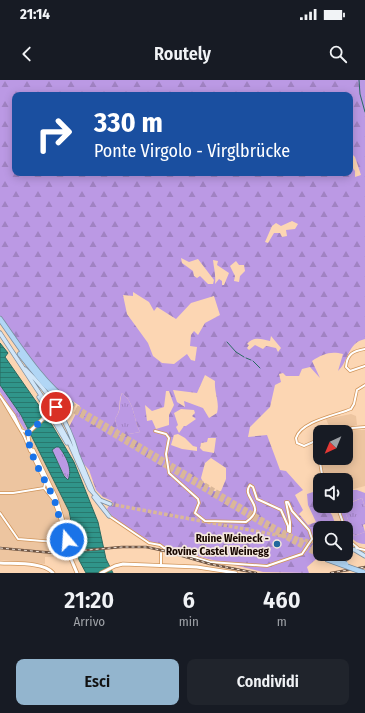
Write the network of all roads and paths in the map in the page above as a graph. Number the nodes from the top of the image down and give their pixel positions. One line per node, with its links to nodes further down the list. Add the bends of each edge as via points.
1 (0, 319): 2 (highway, via 37,371 70,406 56,397 34,374)
2 (0, 324)
3 (0, 333): 6 (main road)
4 (365, 349): 5 (street, via 353,351 348,356 346,367 350,371)
5 (365, 366)
6 (23, 368): 10 (main road, via 46,392); 11 (main road, bridge, via 48,411)
7 (365, 385): 16 (street, via 357,390 352,409 320,420 299,433 296,438 297,443 304,446)
8 (0, 396): 9 (street)
9 (2, 400): 15 (street, via 14,415 21,430); 19 (street, via 24,436)
10 (54, 409): 11 (main road, bridge); 18 (main road); 23 (main road, via 61,413)
11 (44, 418): 15 (main road); 18 (main road, via 50,417 54,420)
12 (353, 428): 13 (street)
13 (365, 428)
14 (155, 431): 27 (street, via 170,438 166,454 169,474 198,499 196,515 207,522 246,522 256,513 248,491 250,485 257,499 281,510 288,526 288,533 291,529 286,504 288,502 297,519 305,525 312,536 308,547 302,554 265,566 210,562 160,545 158,547 143,540)
15 (28, 433): 17 (main road)
16 (313, 442)
17 (30, 443): 19 (main road); 28 (main road, via 56,498)
18 (77, 460): 21 (main road)
19 (40, 471): 20 (street); 24 (main road)
20 (44, 488): 22 (street); 24 (street)
21 (90, 489): 23 (main road); 27 (main road)
22 (0, 493)
23 (94, 494): 25 (main road, via 103,502)
24 (53, 498): 28 (main road)
25 (110, 504)
26 (0, 513): 28 (street, via 18,539)
27 (109, 516)
28 (67, 542): 32 (main road)
29 (353, 544): 30 (street)
30 (358, 548): 31 (street); 34 (street)
31 (353, 549)
32 (69, 550)
33 (353, 550): 36 (main road)
34 (365, 550)
35 (161, 553): 40 (street)
36 (365, 556)
37 (71, 557): 44 (main road)
38 (337, 561): 42 (highway, bridge)
39 (0, 563): 41 (main road, via 37,566)
40 (161, 566): 45 (main road, via 129,564 114,566); 46 (main road, via 197,567)
41 (47, 571): 43 (main road)
42 (365, 572)
43 (52, 573)
44 (77, 573)
45 (101, 573)
46 (236, 573)

